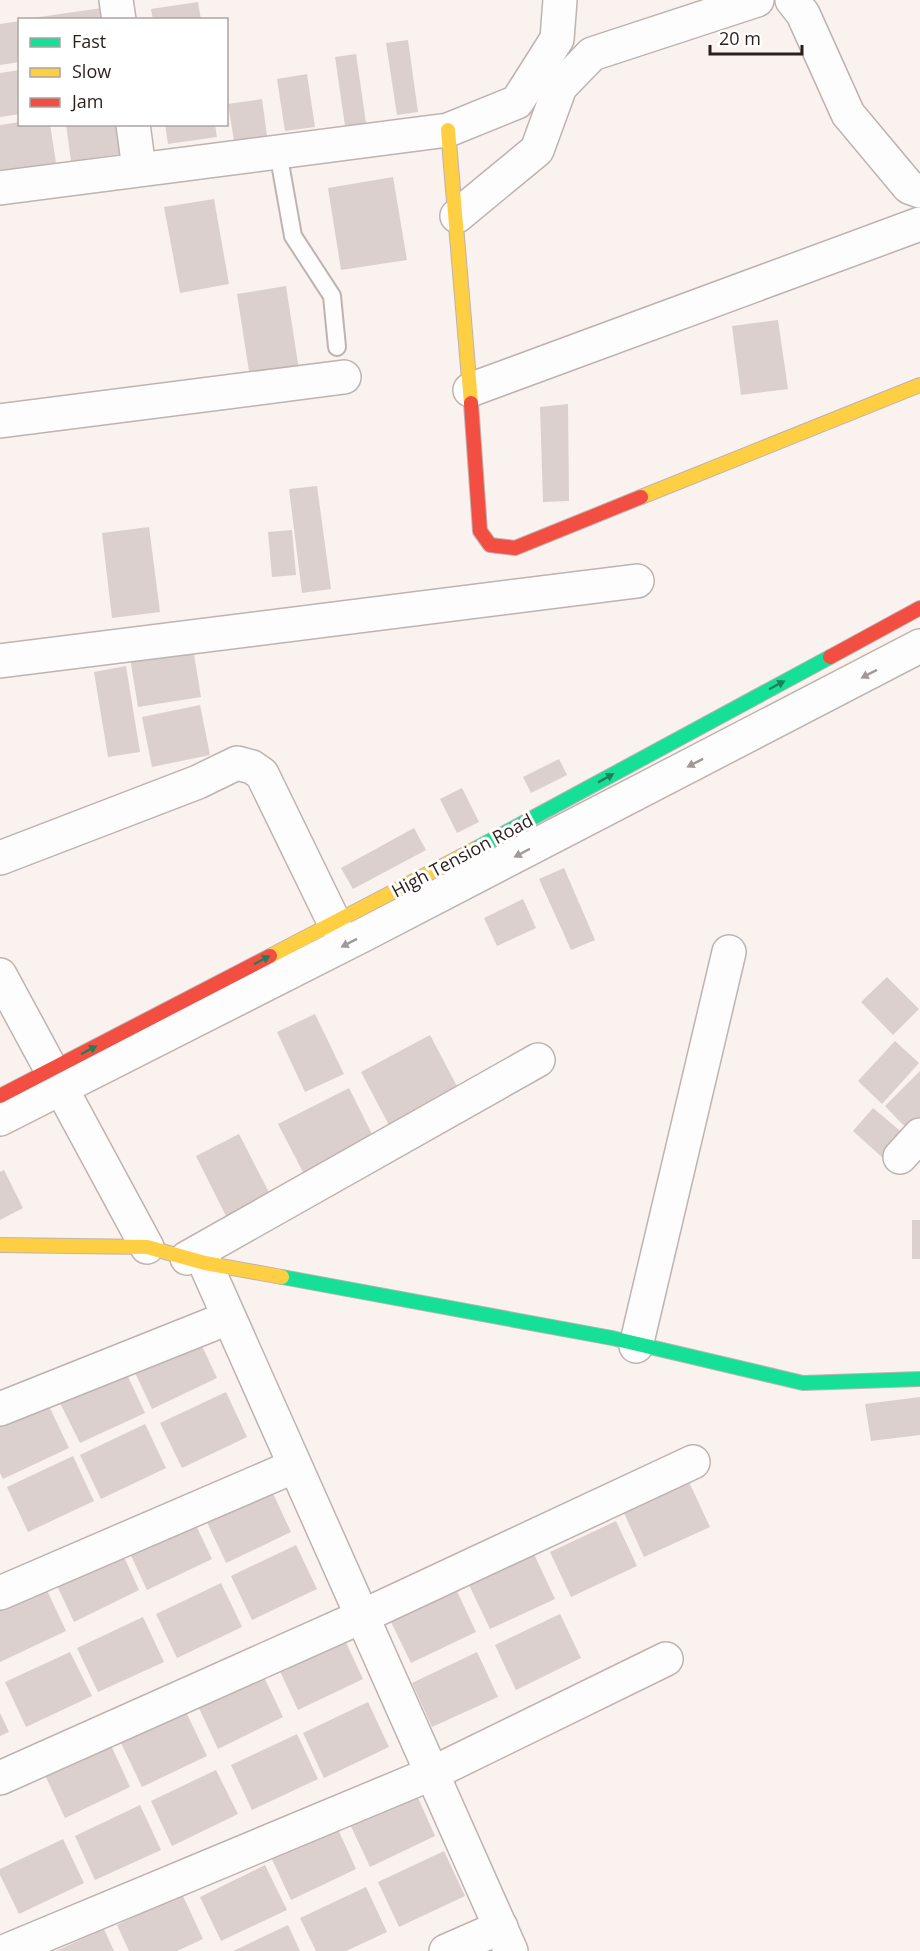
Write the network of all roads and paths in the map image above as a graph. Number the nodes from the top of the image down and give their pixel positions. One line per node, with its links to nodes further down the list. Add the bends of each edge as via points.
1 (116, 0): 5 (street)
2 (561, 0): 7 (street, via 557,39 518,102)
3 (757, 0): 12 (street, via 592,54 560,87 537,150)
4 (792, 0): 11 (street, via 803,14 848,114 909,187)
5 (119, 18)
6 (133, 126): 9 (street)
7 (448, 130): 8 (street); 12 (street)
8 (278, 152): 9 (street); 14 (lane, via 292,236 332,296)
9 (139, 169): 10 (street)
10 (0, 188)
11 (920, 192)
12 (457, 216): 16 (street)
13 (920, 224): 16 (street)
14 (341, 362): 17 (street)
15 (920, 385): 16 (street, via 515,548 490,546 480,531)
16 (470, 390)
17 (0, 421)
18 (637, 581): 21 (street)
19 (920, 608): 23 (street, High Tension Road, one-way to 19, via 516,828)
20 (920, 646): 27 (street, High Tension Road, one-way to 27)
21 (0, 661)
22 (0, 858): 23 (street, via 198,782 237,763 262,774)
23 (334, 922): 27 (street, High Tension Road, one-way to 23)
24 (729, 952): 34 (street)
25 (0, 975): 27 (street)
26 (538, 1060): 32 (street)
27 (57, 1079): 28 (street, High Tension Road); 29 (street, High Tension Road); 31 (street)
28 (0, 1096)
29 (0, 1119)
30 (0, 1245): 31 (street)
31 (147, 1247): 32 (street)
32 (196, 1261): 33 (street); 34 (street, via 612,1338)
33 (228, 1318): 36 (street); 38 (street)
34 (636, 1346): 35 (street, via 803,1383)
35 (920, 1379)
36 (0, 1409)
37 (693, 1462): 40 (street)
38 (295, 1466): 39 (street); 40 (street)
39 (0, 1593)
40 (363, 1616): 42 (street); 43 (street)
41 (666, 1659): 42 (street)
42 (433, 1773): 44 (street); 45 (street)
43 (0, 1779)
44 (506, 1939): 46 (street)
45 (6, 1951)
46 (446, 1951)

